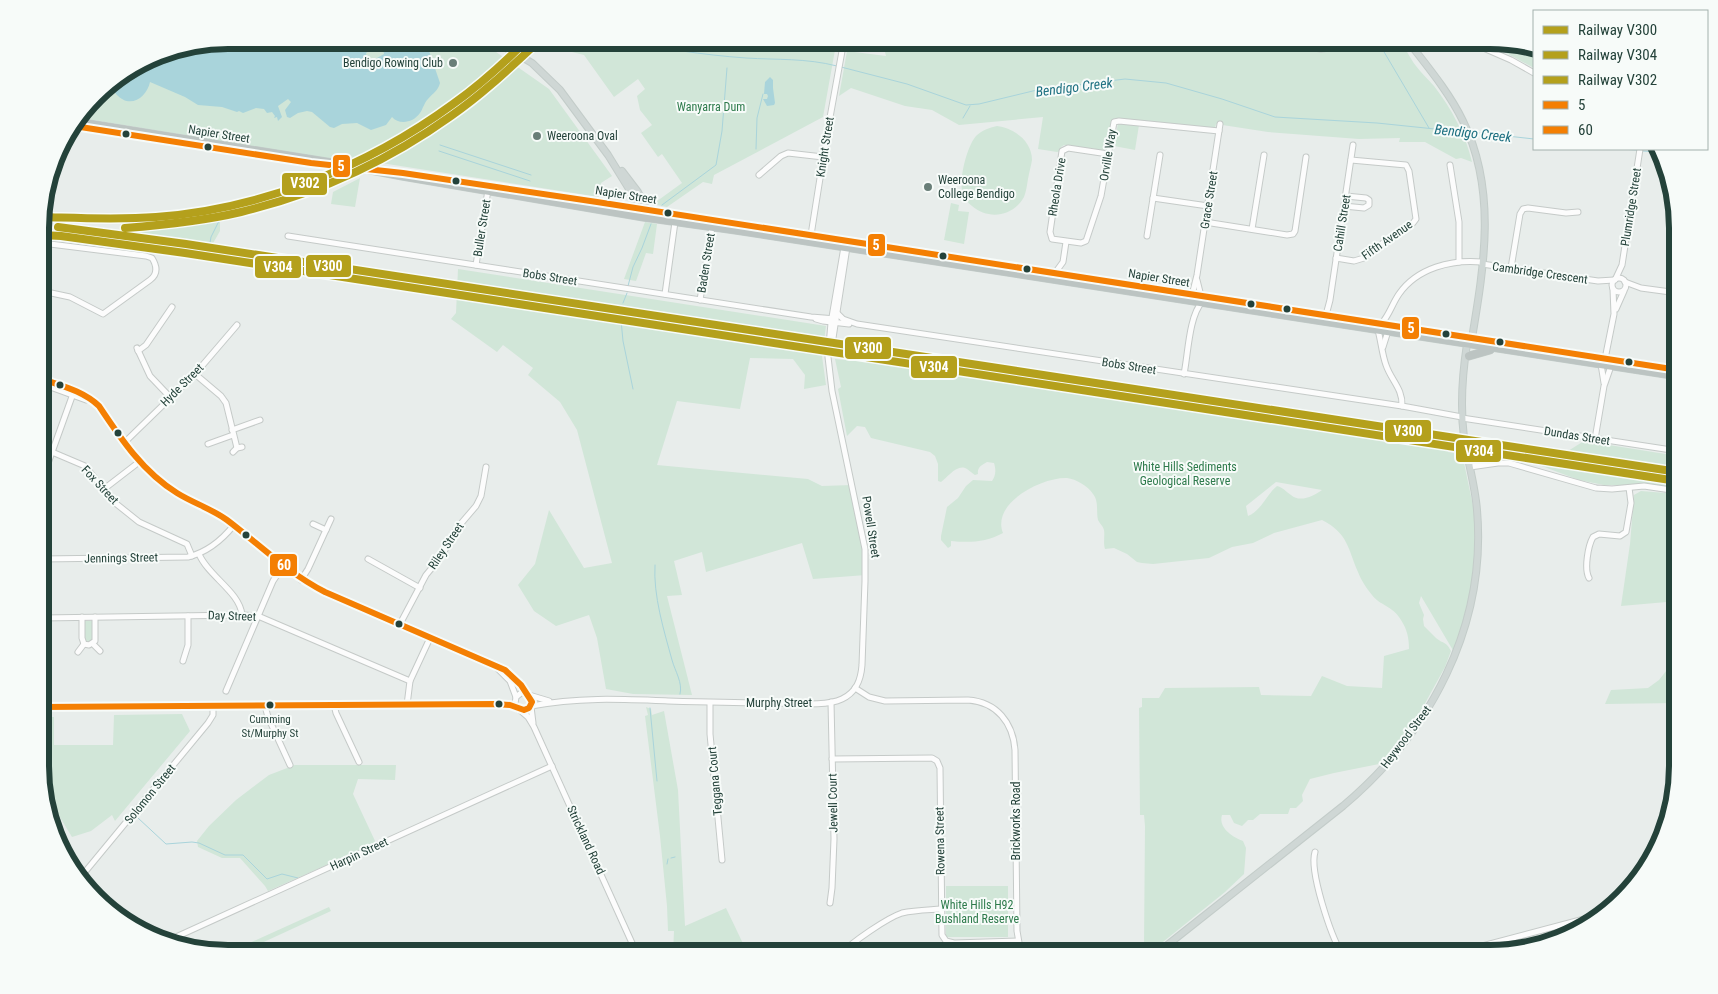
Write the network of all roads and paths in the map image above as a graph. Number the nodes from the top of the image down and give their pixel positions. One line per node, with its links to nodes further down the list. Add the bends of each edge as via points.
1 (505, 49): 16 (main road, via 551,81)
2 (842, 49): 19 (street, Knight Street)
3 (1410, 49): 7 (main road)
4 (1414, 49): 7 (main road)
5 (1486, 49): 6 (street)
6 (1533, 72)
7 (1434, 76): 46 (main road, via 1450,98 1475,150 1485,198)
8 (83, 123): 12 (highway, Napier Street)
9 (1220, 124): 11 (street, Grace Street)
10 (80, 127): 12 (highway, Napier Street)
11 (1219, 131): 15 (street, Orville Way, via 1117,121 1112,125); 27 (street, Grace Street)
12 (184, 142): 24 (highway, Napier Street)
13 (1353, 145): 21 (street, Cahill Street)
14 (1640, 150): 47 (street, Plumridge Street)
15 (1108, 154): 40 (street, Orville Way, via 1101,196 1087,239 1082,244); 40 (street, Rheola Drive, via 1068,148 1062,151 1050,234 1052,239)
16 (608, 155): 29 (main road); 30 (main road, via 635,187)
17 (1160, 155): 26 (street)
18 (1264, 155): 36 (street)
19 (823, 157): 23 (street, via 788,153); 37 (street, Knight Street)
20 (1306, 157): 36 (street, via 1294,233 1287,235)
21 (1351, 160): 25 (street, Cahill Street); 44 (street, Fifth Avenue, via 1406,165 1416,219 1364,258 1354,261)
22 (1450, 165): 45 (street, via 1459,222)
23 (759, 175)
24 (488, 188): 29 (highway, Napier Street); 32 (highway, Napier Street); 48 (street, Buller Street)
25 (1346, 196): 28 (street, Cahill Street); 28 (street, via 1366,198 1369,205 1364,208)
26 (1153, 198): 27 (street); 39 (street)
27 (1208, 206): 33 (street, Grace Street)
28 (1344, 206): 44 (street, Cahill Street)
29 (637, 208): 30 (highway, Napier Street); 32 (highway, via 642,213)
30 (647, 209): 35 (highway, Napier Street)
31 (1578, 212): 49 (street, via 1523,209)
32 (675, 222): 34 (highway, Napier Street); 61 (street)
33 (1205, 222): 36 (street); 51 (street, Grace Street)
34 (712, 227): 35 (highway, Napier Street); 65 (street, Baden Street)
35 (743, 228): 37 (highway, Napier Street); 42 (highway, Napier Street)
36 (1252, 229)
37 (811, 235): 42 (highway, Napier Street)
38 (288, 236): 48 (street, Bobs Street)
39 (1147, 236)
40 (1066, 242): 43 (street)
41 (49, 244): 59 (street, via 152,258 156,268 153,278 104,314 70,297)
42 (846, 244): 52 (highway, Napier Street); 52 (highway, Napier Street, via 1029,269); 72 (street, Powell Street)
43 (1064, 258): 50 (street); 52 (street)
44 (1336, 258): 71 (street, Cahill Street)
45 (1459, 262): 46 (street, Cambridge Crescent); 66 (street, Cambridge Crescent, via 1434,268 1417,277)
46 (1482, 263): 49 (street, Cambridge Crescent); 79 (main road)
47 (1622, 265): 53 (street, Plumridge Street); 55 (street, Plumridge Street)
48 (476, 266): 61 (street, Bobs Street)
49 (1511, 268): 54 (street, Cambridge Crescent)
50 (1067, 275): 52 (highway, Napier Street); 62 (highway, Napier Street)
51 (1197, 275): 62 (street, Grace Street); 64 (street, Grace Street)
52 (1057, 277): 62 (highway, Napier Street)
53 (1614, 280): 54 (street, Cambridge Crescent); 55 (street, via 1620,278); 57 (street)
54 (1598, 281): 57 (street, Cambridge Crescent)
55 (1625, 282): 56 (street); 58 (street)
56 (1642, 288): 58 (street); 60 (street)
57 (1613, 289): 58 (street); 70 (street)
58 (1624, 291): 70 (street)
59 (49, 292)
60 (1669, 292)
61 (665, 294): 65 (street, Bobs Street)
62 (1191, 297): 64 (highway, Napier Street); 67 (highway); 73 (street, Grace Street)
63 (1218, 298): 64 (highway, Napier Street); 69 (highway, via 1251,306); 71 (highway, Napier Street)
64 (1201, 299): 67 (highway, Napier Street); 73 (street, Grace Street)
65 (700, 300): 72 (street, Bobs Street)
66 (1392, 306): 76 (street, Cambridge Crescent); 78 (street)
67 (1231, 307): 69 (highway, Napier Street)
68 (172, 308): 92 (street, via 171,314 146,345 138,350 150,376)
69 (1252, 310): 77 (highway, Napier Street)
70 (1614, 314): 83 (street)
71 (1330, 316): 76 (highway, Napier Street); 77 (highway, via 1330,320)
72 (834, 319): 74 (street, Bobs Street); 74 (street, Bobs Street); 137 (street, Powell Street, via 828,347 832,391 865,549 862,664 861,677)
73 (1193, 319): 86 (street, Grace Street)
74 (857, 324): 86 (street, Bobs Street)
75 (237, 325): 85 (street, Hyde Street)
76 (1380, 327): 77 (highway, Napier Street); 78 (highway, Napier Street); 81 (street)
77 (1368, 328)
78 (1390, 328): 79 (highway, Napier Street); 81 (street)
79 (1470, 341): 80 (highway, Napier Street); 82 (main road); 83 (highway, Napier Street); 94 (main road, via 1461,386)
80 (1500, 349): 82 (highway); 83 (highway, Napier Street)
81 (1383, 352): 93 (street, via 1388,372 1400,392)
82 (1469, 356): 94 (main road)
83 (1607, 362): 84 (highway, Napier Street); 87 (highway); 90 (street); 90 (street)
84 (1669, 369)
85 (195, 374): 92 (street, Hyde Street); 96 (street, via 224,400)
86 (1184, 374): 93 (street, Bobs Street)
87 (1669, 375)
88 (49, 382): 91 (street)
89 (49, 386): 91 (street)
90 (1604, 386): 97 (street)
91 (73, 392): 98 (street, via 92,400); 102 (street)
92 (170, 397): 98 (street, Hyde Street)
93 (1402, 406): 94 (street)
94 (1462, 416): 97 (street, Dundas Street); 105 (main road, Heywood Street)
95 (261, 420): 96 (street)
96 (232, 432): 99 (street); 100 (street)
97 (1595, 439): 101 (street, Dundas Street)
98 (125, 442): 104 (street)
99 (208, 444)
100 (237, 449)
101 (1669, 450)
102 (52, 452): 103 (street); 108 (street, Fox Street, via 85,466)
103 (49, 460)
104 (139, 462): 108 (street); 112 (street, via 172,490 215,511)
105 (1470, 467): 107 (street, via 1509,463 1596,488); 168 (main road, Heywood Street, via 1478,534 1472,597 1451,666 1422,719 1387,764 1352,798)
106 (486, 468): 121 (street, Riley Street, via 476,506 458,527)
107 (1629, 488): 109 (street, via 1648,486); 119 (street, via 1631,503 1626,532 1620,536 1599,534 1592,538 1587,568)
108 (104, 489): 115 (street, Fox Street, via 114,502 139,522 186,544)
109 (1669, 490)
110 (331, 519): 113 (street)
111 (312, 524): 113 (street)
112 (234, 525): 114 (street, Jennings Street, via 215,544); 118 (street)
113 (326, 530): 120 (street)
114 (199, 554): 115 (street, Jennings Street); 122 (street, via 239,602)
115 (192, 556): 116 (street, Jennings Street)
116 (49, 559)
117 (368, 559): 121 (street)
118 (283, 566): 120 (street); 124 (street)
119 (1589, 578)
120 (301, 580): 128 (street)
121 (420, 588): 128 (street, Riley Street)
122 (242, 615): 123 (street, Day Street); 124 (street, Day Street)
123 (188, 616): 126 (street, Day Street); 134 (street, via 188,645)
124 (258, 616): 136 (street, Day Street); 138 (street)
125 (82, 617): 126 (street, Day Street); 127 (street, Day Street); 130 (street)
126 (95, 617): 131 (street, via 96,638)
127 (49, 618)
128 (400, 624): 129 (street)
129 (430, 638): 135 (street); 136 (street)
130 (84, 644): 131 (street); 133 (street)
131 (93, 644): 132 (street)
132 (100, 651)
133 (78, 652)
134 (183, 661)
135 (494, 666): 139 (street, via 510,674); 140 (street, via 510,681)
136 (410, 680): 146 (street)
137 (855, 688): 143 (street, Murphy Street, via 845,698); 164 (street, Brickworks Road, via 878,700 975,701 994,708 1010,726 1015,741)
138 (226, 691)
139 (528, 694): 140 (street, via 521,693); 141 (street, Murphy Street); 149 (street)
140 (515, 697): 144 (street); 151 (street)
141 (555, 701): 142 (street, Murphy Street); 149 (street, Murphy Street)
142 (710, 702): 143 (street, Murphy Street); 158 (street, Teggana Court)
143 (831, 702): 153 (street, Jewell Court)
144 (494, 704): 146 (street); 151 (street)
145 (334, 705): 146 (street); 148 (street); 154 (street)
146 (407, 705)
147 (213, 706): 148 (street); 150 (street); 159 (street, Solomon Street, via 208,723)
148 (265, 706): 155 (street)
149 (531, 706): 151 (street, via 526,710); 152 (street, Strickland Road)
150 (49, 707)
151 (519, 709): 152 (street, Strickland Road)
152 (534, 727): 156 (street, Strickland Road)
153 (832, 759): 160 (street, Jewell Court, via 834,839); 161 (street, Rowena Street, via 932,758 937,761 940,768)
154 (359, 762)
155 (290, 765)
156 (552, 766): 163 (street, Harpin Street); 165 (street, Strickland Road)
157 (1315, 852): 169 (street, via 1316,874 1326,917)
158 (722, 860)
159 (84, 873)
160 (830, 904)
161 (941, 909): 164 (street, Rowena Street, via 942,935 950,942); 166 (street, via 895,916)
162 (1583, 919): 170 (street)
163 (176, 937)
164 (1018, 941): 167 (street)
165 (633, 945)
166 (851, 945)
167 (1019, 945)
168 (1167, 945)
169 (1338, 945)
170 (1486, 945)

